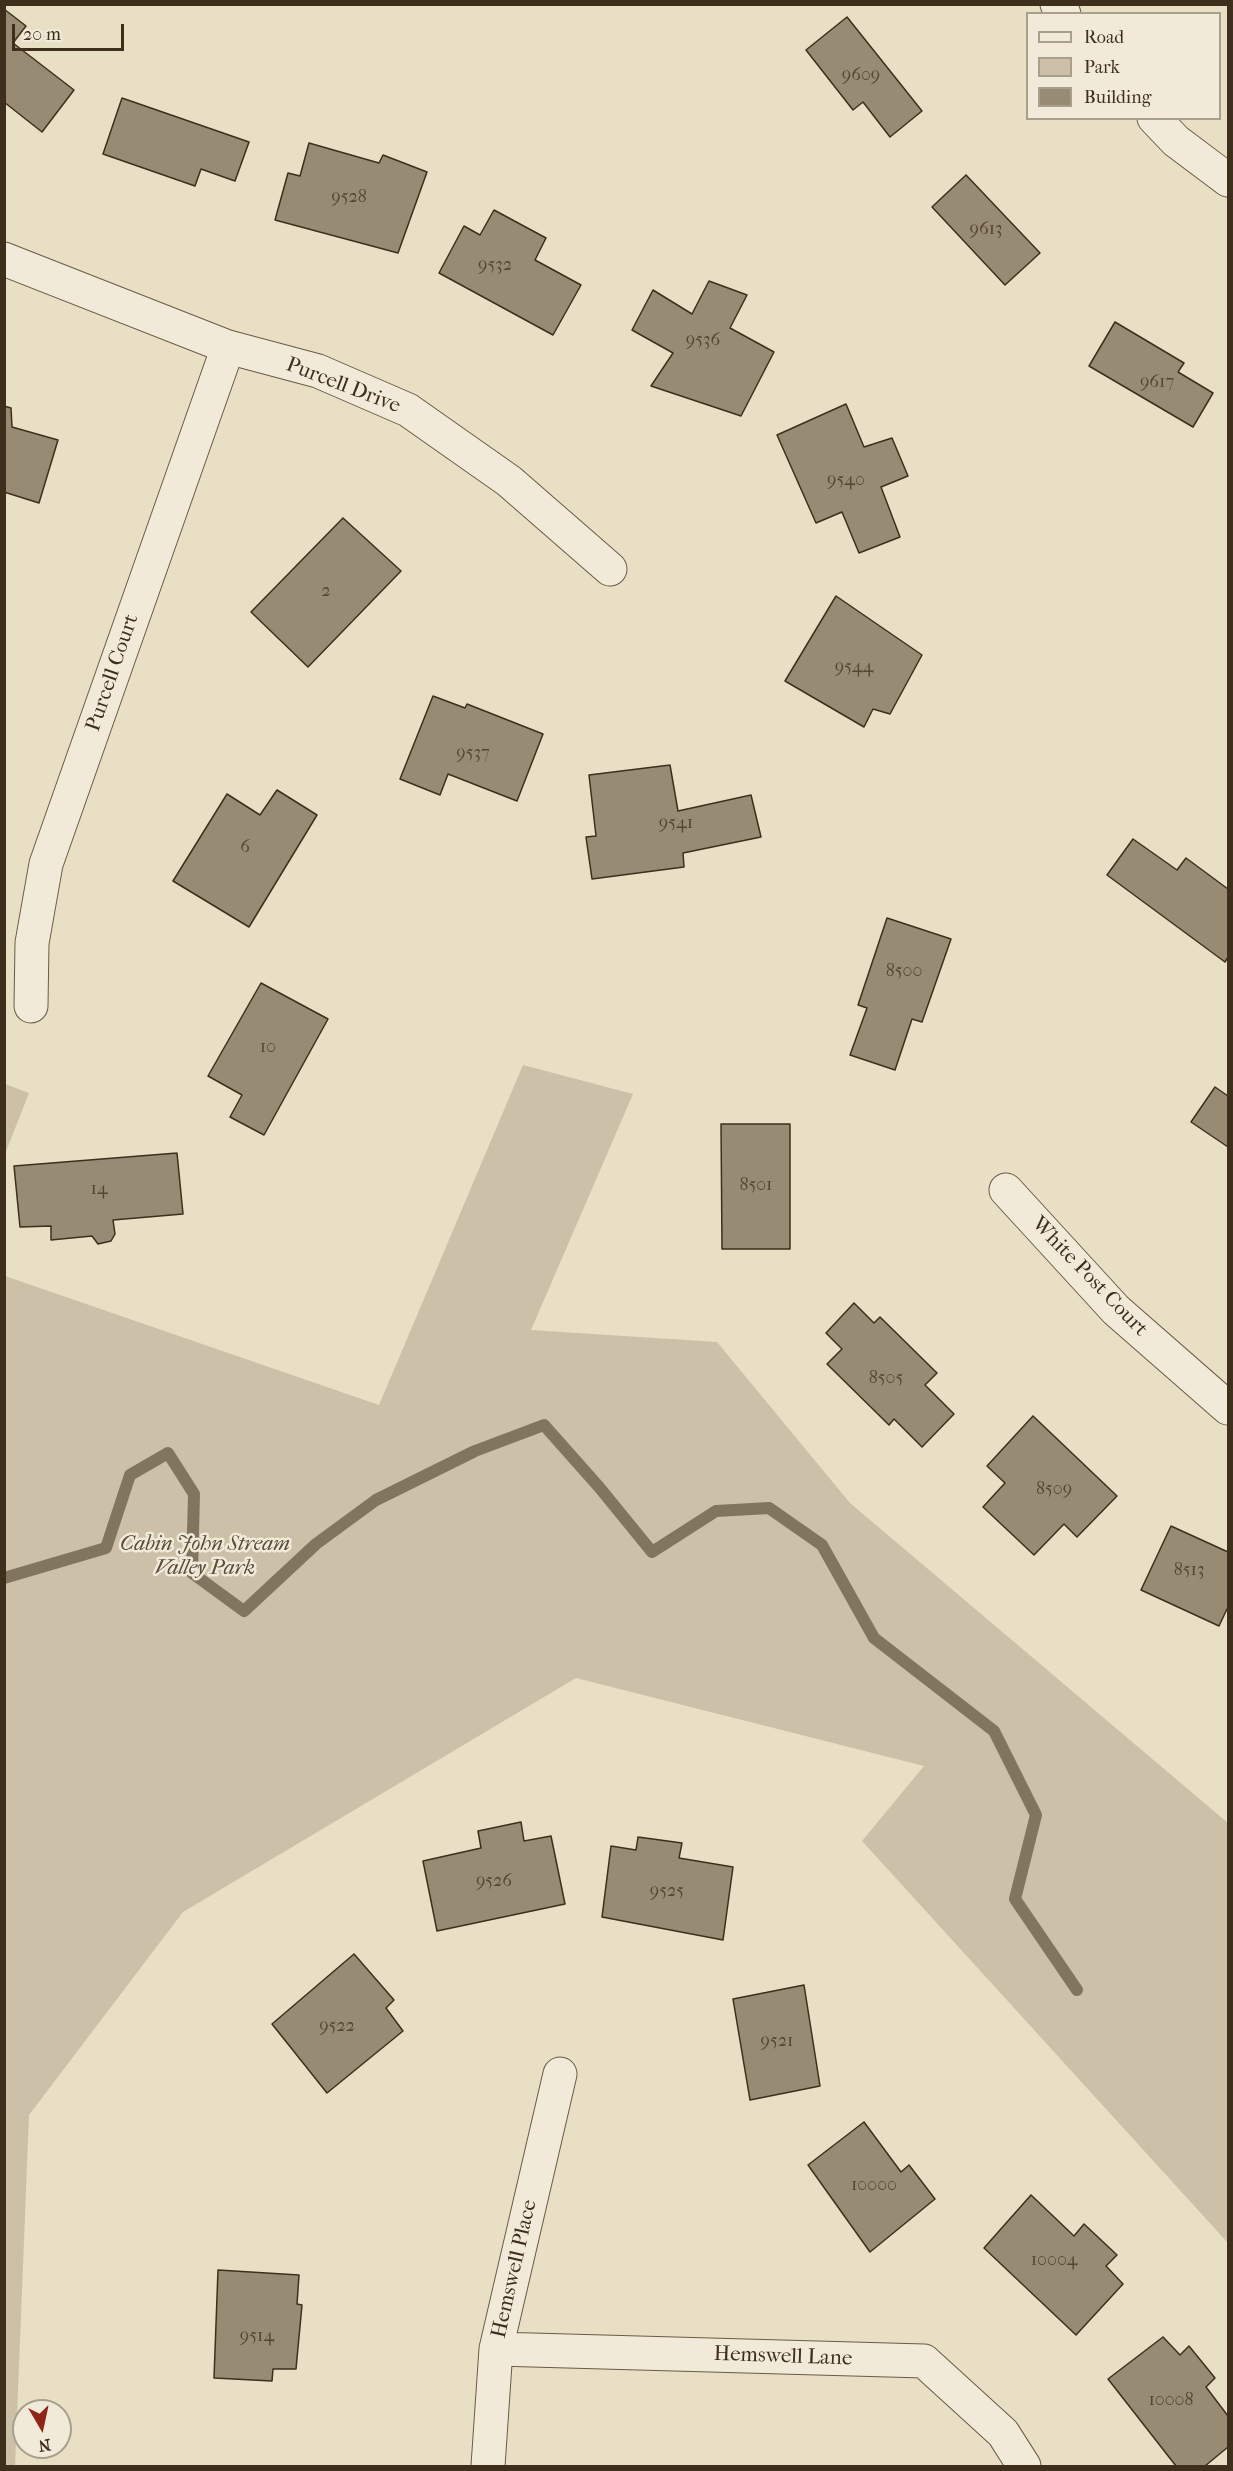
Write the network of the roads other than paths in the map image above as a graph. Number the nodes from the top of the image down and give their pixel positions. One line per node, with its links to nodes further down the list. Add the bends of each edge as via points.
1 (1156, 120): 2 (street, via 1176,141)
2 (1228, 180)
3 (4, 259): 4 (street, Purcell Drive)
4 (228, 347): 5 (street, Purcell Drive, via 318,371 408,410 509,481); 6 (street, Purcell Court, via 46,864 32,944)
5 (610, 569)
6 (31, 1006)
7 (1006, 1190): 8 (street, White Post Court, via 1116,1310)
8 (1228, 1408)
9 (560, 2073): 10 (street, Hemswell Place)
10 (496, 2349): 11 (street, Hemswell Place); 12 (street, Hemswell Lane, via 924,2361 1003,2433)
11 (488, 2466)
12 (1024, 2466)

